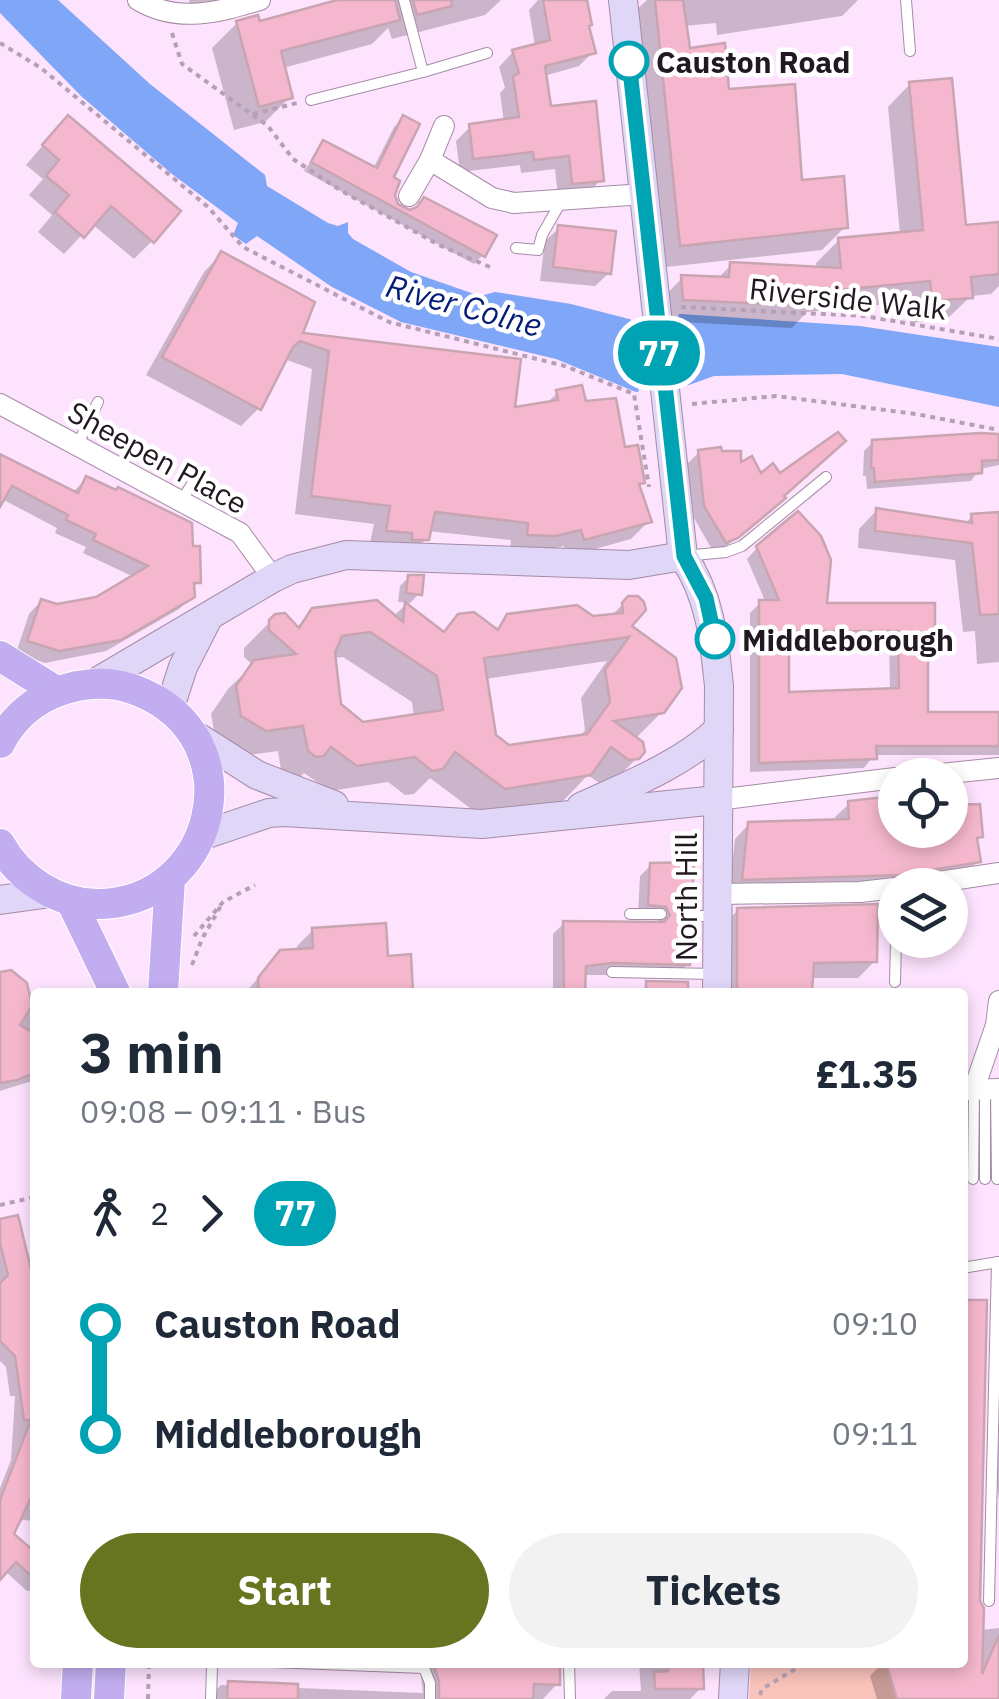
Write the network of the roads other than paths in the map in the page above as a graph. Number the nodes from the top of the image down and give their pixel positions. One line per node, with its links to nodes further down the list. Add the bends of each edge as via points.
1 (138, 0): 2 (street, via 190,15)
2 (260, 0)
3 (404, 0): 8 (lane)
4 (623, 0): 12 (street)
5 (906, 0): 6 (lane)
6 (910, 51)
7 (487, 52): 8 (lane)
8 (423, 72): 9 (lane)
9 (311, 100)
10 (444, 126): 11 (street)
11 (430, 160): 13 (street); 14 (street, via 492,198)
12 (644, 194): 14 (street); 22 (street, via 666,310)
13 (408, 196)
14 (562, 199): 15 (lane, via 538,250)
15 (516, 248)
16 (98, 402): 18 (lane)
17 (0, 404): 18 (street, Sheepen Place)
18 (78, 446): 21 (street, Sheepen Place)
19 (200, 472): 21 (lane)
20 (826, 478): 22 (lane, via 742,546)
21 (181, 501): 23 (street, Sheepen Place, via 240,533)
22 (684, 556): 23 (street, via 630,565 346,554); 29 (street, via 706,598)
23 (273, 578): 24 (street)
24 (209, 616): 26 (street); 28 (street)
25 (0, 656): 27 (main road)
26 (96, 682): 27 (main road); 28 (main road, via 134,688)
27 (56, 691): 31 (main road, via 18,718)
28 (170, 707): 30 (main road)
29 (719, 729): 35 (street); 37 (street, via 656,770)
30 (193, 734): 38 (street, via 257,775); 39 (main road, via 210,786)
31 (0, 744)
32 (999, 768): 33 (street)
33 (968, 771)
34 (878, 780): 35 (street)
35 (718, 800): 36 (street); 41 (street, North Hill)
36 (662, 807): 37 (street); 41 (street, via 694,820)
37 (562, 816): 38 (street, via 482,824)
38 (374, 819): 39 (street, via 268,814)
39 (202, 836): 44 (main road)
40 (0, 844): 46 (main road, via 17,868)
41 (717, 846): 48 (street, North Hill)
42 (999, 874): 43 (street)
43 (968, 878)
44 (170, 879): 46 (main road, via 121,902); 56 (main road)
45 (878, 890): 48 (street)
46 (61, 897): 47 (street); 55 (main road)
47 (0, 900)
48 (710, 909): 54 (street, North Hill)
49 (630, 914): 50 (lane)
50 (661, 914)
51 (896, 958): 53 (lane)
52 (612, 972): 54 (lane)
53 (895, 982)
54 (718, 983)
55 (113, 988)
56 (163, 988)
57 (999, 1001): 58 (street)
58 (983, 1090): 59 (lane); 59 (lane)
59 (983, 1179)
60 (998, 1262): 61 (lane); 62 (lane)
61 (968, 1267)
62 (989, 1601)
63 (78, 1668): 69 (main road)
64 (111, 1668): 70 (main road)
65 (212, 1668): 71 (lane)
66 (424, 1668): 72 (lane)
67 (569, 1668): 73 (lane)
68 (735, 1668): 74 (street)
69 (76, 1699)
70 (109, 1699)
71 (211, 1699)
72 (430, 1699)
73 (570, 1699)
74 (733, 1699)

